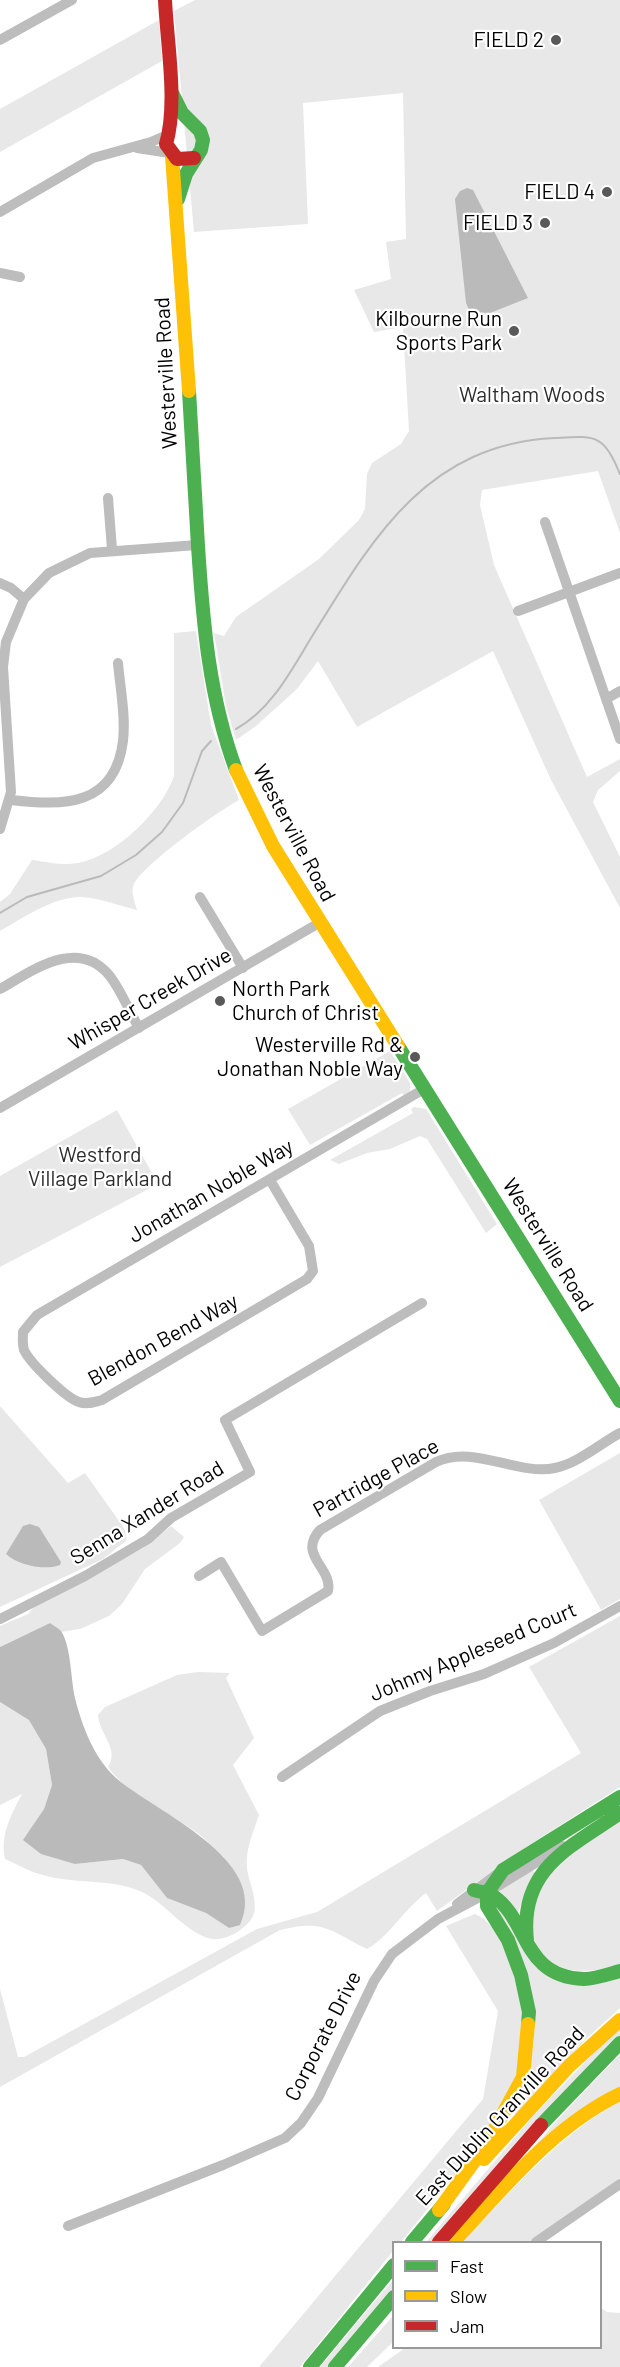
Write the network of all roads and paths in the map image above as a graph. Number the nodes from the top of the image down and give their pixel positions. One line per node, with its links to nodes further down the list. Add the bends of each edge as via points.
1 (72, 0): 3 (street)
2 (165, 0): 4 (main road, Westerville Road)
3 (0, 40)
4 (170, 89): 5 (main road, Westerville Road); 6 (main road, Westerville Road)
5 (192, 125): 6 (main road, via 180,124); 9 (main road, Westerville Road, via 203,140)
6 (169, 133): 7 (street); 8 (main road, Westerville Road, via 166,144)
7 (124, 148): 8 (street); 11 (street, via 93,158)
8 (171, 155): 9 (main road, via 183,161); 10 (main road, Westerville Road)
9 (194, 158): 10 (main road, Westerville Road)
10 (177, 202): 16 (main road, Westerville Road)
11 (0, 212)
12 (0, 273): 13 (street)
13 (20, 277)
14 (108, 498): 17 (street)
15 (545, 522): 20 (street)
16 (197, 545): 17 (street); 31 (main road, Westerville Road, via 204,635 225,741 273,846)
17 (112, 549): 21 (street, via 90,553 49,573)
18 (620, 573): 20 (street)
19 (0, 583): 21 (street)
20 (570, 593): 22 (street); 25 (street)
21 (24, 599): 26 (street, via 6,642)
22 (518, 611)
23 (118, 663): 28 (street, via 123,741 113,775 87,798 51,804)
24 (620, 691): 25 (street)
25 (606, 699): 27 (street)
26 (4, 736): 28 (street)
27 (620, 739)
28 (11, 800): 29 (street)
29 (0, 829)
30 (200, 897): 32 (street)
31 (319, 923): 32 (street, Whisper Creek Drive); 35 (main road, Westerville Road)
32 (243, 968): 34 (street, Whisper Creek Drive)
33 (0, 989): 34 (street, via 47,963 69,956 91,960 108,975)
34 (139, 1028): 36 (street, Whisper Creek Drive)
35 (424, 1089): 37 (street, Jonathan Noble Way); 40 (main road, Westerville Road)
36 (0, 1108)
37 (270, 1180): 39 (street, Jonathan Noble Way, via 37,1315); 39 (street, Blendon Bend Way, via 309,1246 313,1271 298,1286 90,1404 68,1396 31,1361 24,1350)
38 (422, 1303): 44 (street, Senna Xander Road, via 225,1420 250,1472 171,1518 148,1539)
39 (23, 1332)
40 (620, 1401)
41 (620, 1433): 42 (street, Partridge Place, via 554,1468 466,1456 436,1462 327,1525 314,1537 312,1551 329,1586 325,1595 262,1631 222,1562)
42 (199, 1576)
43 (620, 1606): 45 (street, Johnny Appleseed Court, via 484,1674 380,1711)
44 (0, 1619)
45 (282, 1777)
46 (620, 1797): 48 (main road, via 503,1870)
47 (620, 1812): 48 (street, Corporate Drive); 49 (main road, via 557,1858 536,1880 524,1910)
48 (481, 1891): 49 (main road, via 497,1899); 55 (main road, via 508,1940 521,1975 529,2012 523,2077 486,2145); 56 (street, Corporate Drive, via 392,1954 374,1981 318,2098 285,2138)
49 (529, 1948): 50 (main road, via 549,1970 568,1978 590,1980)
50 (620, 1971)
51 (620, 2020): 55 (main road, East Dublin Granville Road, via 569,2066)
52 (620, 2043): 58 (main road, East Dublin Granville Road, via 518,2150)
53 (620, 2094): 59 (main road, via 602,2102 564,2132)
54 (620, 2184): 60 (street)
55 (439, 2210): 57 (main road, East Dublin Granville Road)
56 (68, 2226)
57 (413, 2241)
58 (440, 2241)
59 (454, 2241)
60 (537, 2241)
61 (392, 2266): 65 (main road)
62 (392, 2298): 64 (main road)
63 (392, 2306): 64 (main road)
64 (345, 2356): 66 (main road)
65 (310, 2367)
66 (335, 2367)

